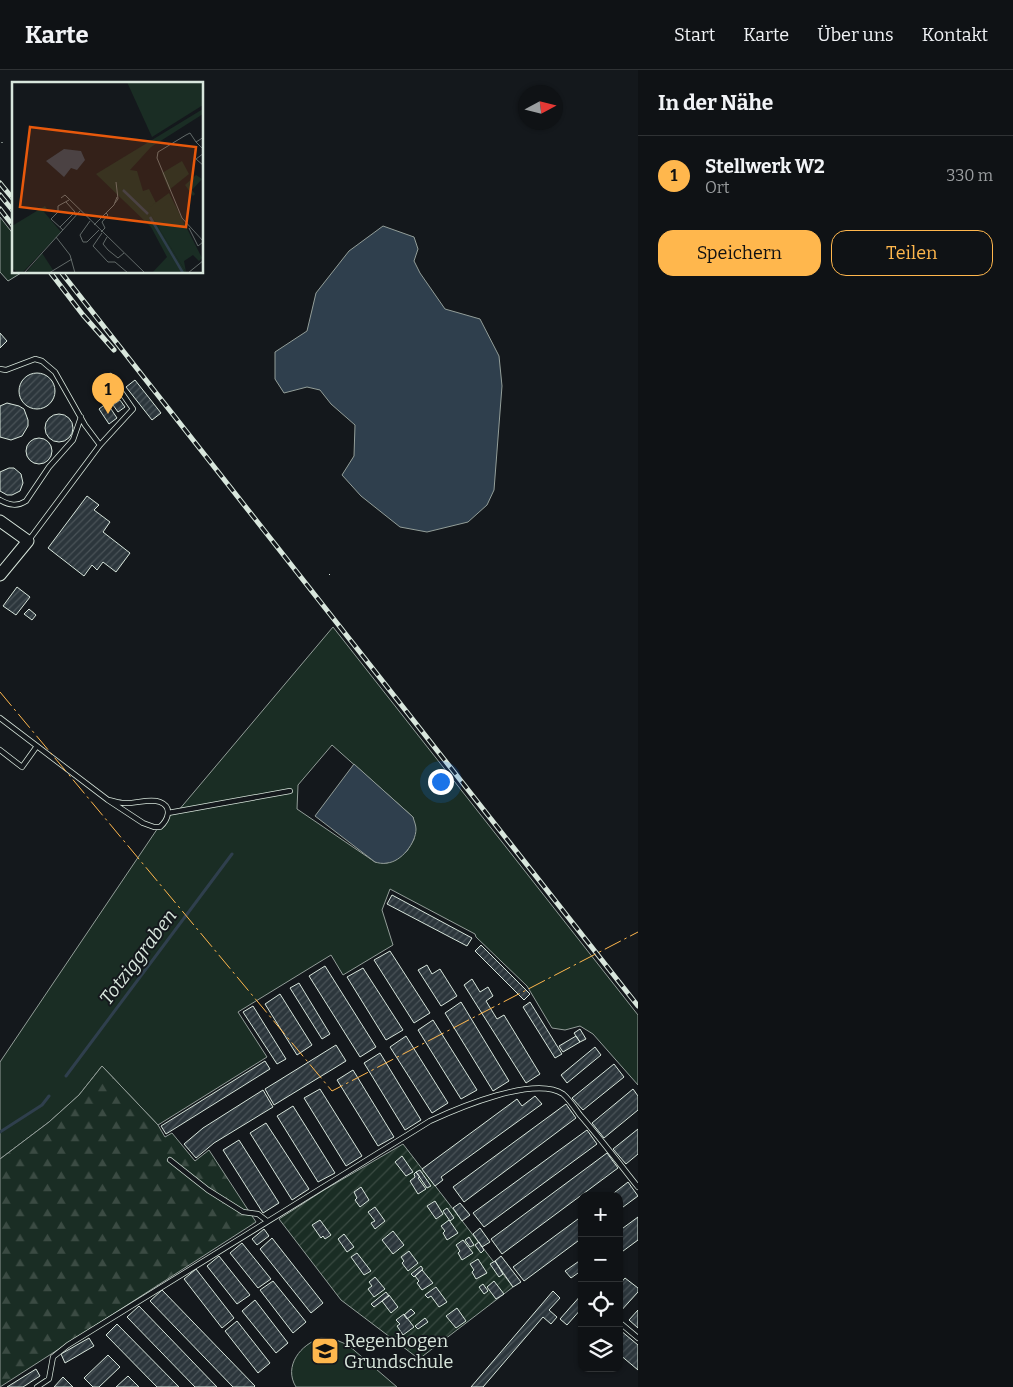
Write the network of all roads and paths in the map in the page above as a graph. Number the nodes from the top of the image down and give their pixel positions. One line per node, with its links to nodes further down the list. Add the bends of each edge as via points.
1 (0, 369): 3 (lane, via 6,370 30,360 42,361 54,372)
2 (110, 376): 4 (lane, via 133,409)
3 (81, 417): 4 (lane); 5 (lane, via 73,440 49,467 26,501 12,505)
4 (100, 444): 7 (lane)
5 (0, 500)
6 (0, 521): 7 (street)
7 (28, 541): 8 (street)
8 (0, 575)
9 (0, 718): 10 (lane)
10 (37, 746): 11 (lane, via 22,767); 13 (lane)
11 (0, 750)
12 (290, 791): 14 (lane)
13 (108, 800): 14 (lane, via 161,802); 14 (lane, via 154,827 164,824)
14 (168, 813)
15 (170, 1160): 17 (lane, via 208,1190 243,1212 258,1214)
16 (638, 1187): 17 (lane, via 563,1094 539,1089 522,1090 458,1108 430,1121)
17 (267, 1221): 20 (lane, via 68,1345 53,1357 49,1379)
18 (623, 1325): 19 (lane)
19 (638, 1338)
20 (37, 1387)

